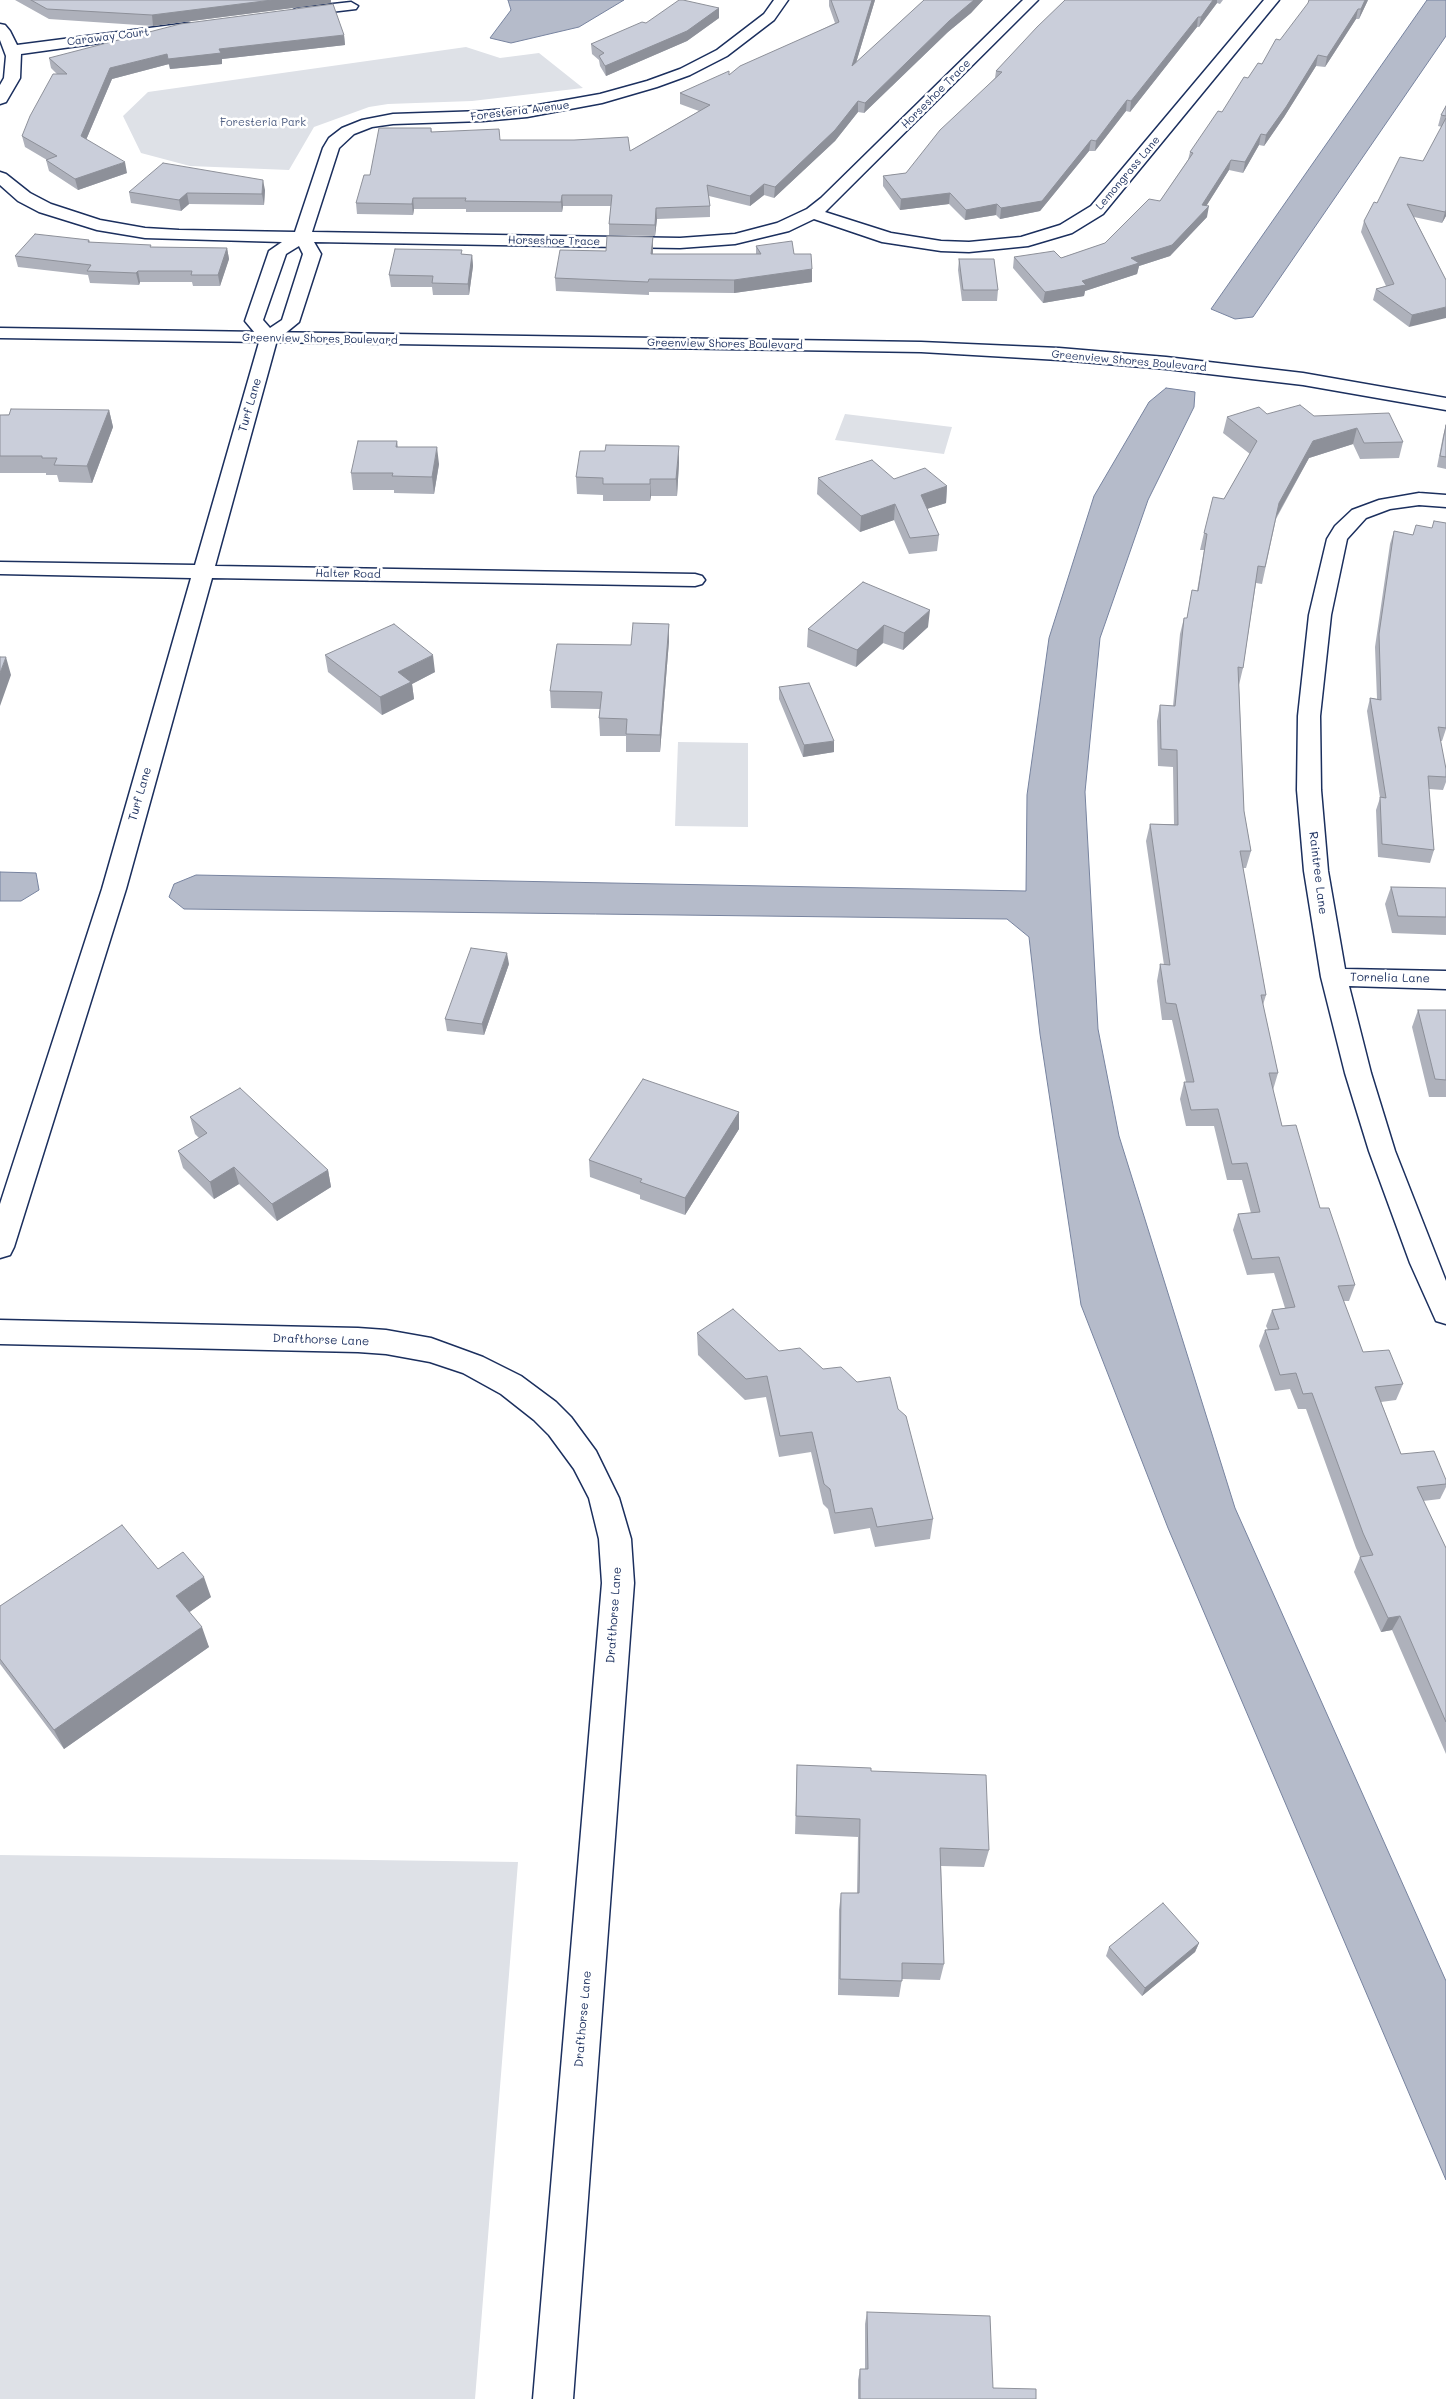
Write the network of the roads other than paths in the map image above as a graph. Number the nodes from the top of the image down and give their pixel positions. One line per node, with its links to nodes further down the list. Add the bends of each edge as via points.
1 (780, 0): 9 (street, Foresteria Avenue, via 769,17 722,53 676,75)
2 (1031, 0): 13 (street, Horseshoe Trace)
3 (1272, 0): 13 (street, Lemongrass Lane, via 1097,210 1066,229 1046,237 1004,245 941,246 888,238)
4 (351, 6): 5 (street)
5 (281, 15)
6 (204, 25): 8 (street, Caraway Court)
7 (0, 28): 8 (street)
8 (13, 50): 10 (street, via 14,70)
9 (602, 98): 11 (street); 14 (street, Foresteria Avenue, via 501,114 387,120 348,131 331,148)
10 (0, 99)
11 (616, 110)
12 (0, 177): 14 (street, Horseshoe Trace, via 16,200 69,217 128,230 179,235)
13 (813, 213): 14 (street, Horseshoe Trace, via 760,234 708,242)
14 (302, 237): 16 (street, via 312,254 290,322); 16 (street, via 278,251 254,321)
15 (0, 333): 16 (street, Greenview Shores Boulevard)
16 (269, 338): 17 (street, Greenview Shores Boulevard, via 921,347 1049,353 1303,380); 20 (street, Turf Lane)
17 (1446, 404)
18 (1446, 501): 22 (street, Raintree Lane, via 1402,501 1372,508 1349,521 1337,539 1320,615 1309,716 1309,790 1316,871)
19 (0, 568): 20 (street, Halter Road)
20 (202, 572): 21 (street, Halter Road); 24 (street, Turf Lane, via 114,888)
21 (696, 580)
22 (1334, 977): 23 (street, Tornelia Lane); 25 (street, Raintree Lane, via 1382,1151)
23 (1446, 980)
24 (0, 1247)
25 (1446, 1314)
26 (0, 1332): 27 (street, Drafthorse Lane, via 358,1340 431,1350 473,1365 511,1386 555,1421 585,1460 604,1498 615,1539 618,1583)
27 (553, 2399)

